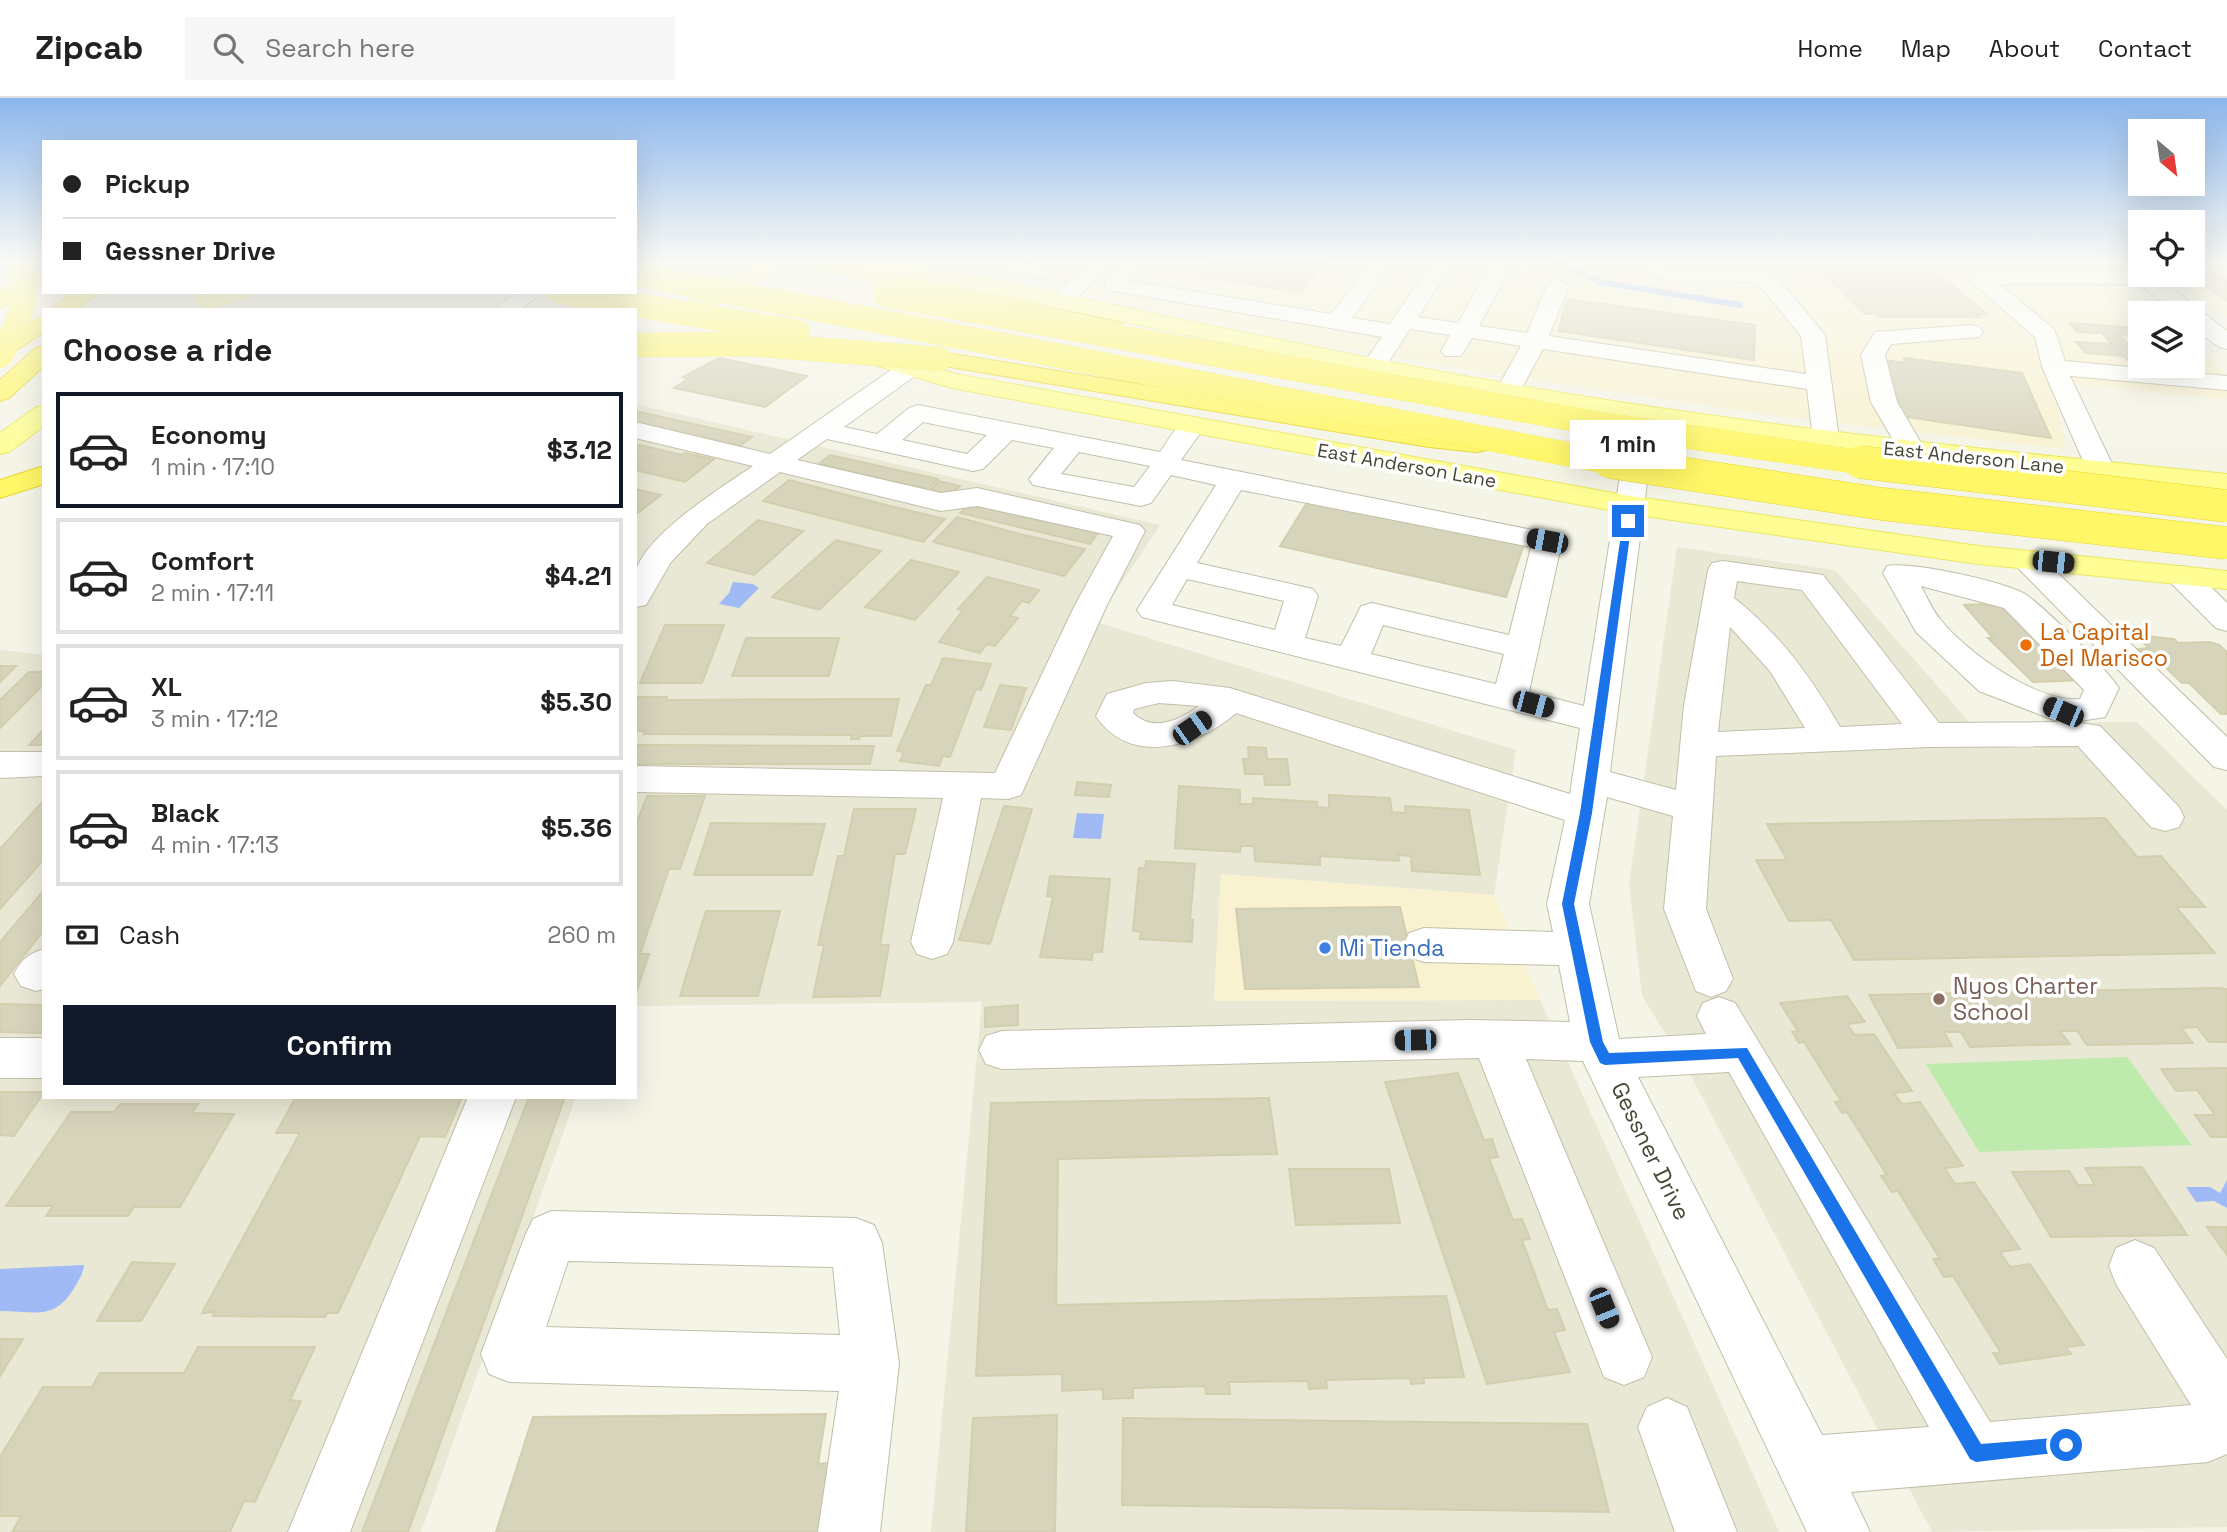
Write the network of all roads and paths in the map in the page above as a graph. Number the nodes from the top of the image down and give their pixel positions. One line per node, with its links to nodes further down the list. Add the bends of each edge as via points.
1 (15, 327): 21 (highway, bridge)
2 (37, 327): 21 (highway)
3 (758, 327): 28 (main road, East Anderson Lane)
4 (773, 327): 24 (highway, bridge)
5 (907, 327): 46 (highway, bridge)
6 (1072, 327): 17 (highway, bridge)
7 (1107, 327): 17 (highway, bridge)
8 (1190, 327): 26 (main road, East Anderson Lane)
9 (1398, 327): 15 (street); 26 (street)
10 (1468, 327): 15 (street)
11 (1541, 327): 18 (street)
12 (1806, 327): 30 (street, via 1813,335)
13 (2037, 327): 27 (street, via 2046,334)
14 (2206, 327): 19 (street)
15 (1466, 331): 18 (street); 22 (street)
16 (1971, 332): 47 (street, via 1883,337 1873,355 1884,402)
17 (1151, 341): 56 (highway, bridge, via 1761,449)
18 (1535, 341): 25 (street); 30 (street)
19 (2227, 342)
20 (637, 345): 24 (highway, bridge, via 819,347)
21 (0, 353)
22 (1451, 354)
23 (42, 355): 33 (highway)
24 (940, 359): 46 (highway, bridge, via 1429,439)
25 (1521, 366): 29 (street); 32 (street)
26 (1373, 367): 32 (main road, East Anderson Lane)
27 (2054, 367): 31 (street); 50 (street)
28 (910, 368): 38 (main road, East Anderson Lane, via 952,381); 40 (street)
29 (1548, 370)
30 (1817, 383): 35 (street)
31 (2227, 383)
32 (1508, 391): 36 (main road, East Anderson Lane)
33 (0, 393)
34 (1793, 406): 35 (street)
35 (1820, 410): 42 (street)
36 (1643, 412): 42 (main road, East Anderson Lane); 55 (street, Gessner Drive)
37 (42, 414): 45 (main road)
38 (1193, 425): 49 (street); 55 (main road, East Anderson Lane)
39 (637, 430): 48 (street)
40 (822, 430): 44 (street); 48 (street)
41 (1006, 431): 43 (street); 44 (street, via 918,412); 44 (street, via 973,463)
42 (1826, 439): 47 (main road, East Anderson Lane)
43 (1072, 443): 49 (street); 49 (street, via 1043,479 1141,497)
44 (881, 444)
45 (0, 446)
46 (1536, 449): 58 (highway, bridge, via 1934,512)
47 (1913, 451): 50 (main road, East Anderson Lane)
48 (776, 463): 64 (street, via 697,517 658,558); 80 (street, via 941,502 977,497 1130,531 1007,786)
49 (1166, 463): 52 (street)
50 (2101, 470): 53 (main road, East Anderson Lane)
51 (42, 475): 54 (highway)
52 (1233, 480): 60 (street); 68 (street, via 1547,541)
53 (2222, 486)
54 (0, 490)
55 (1630, 505): 57 (main road, East Anderson Lane); 72 (street, Gessner Drive)
56 (2227, 506)
57 (1887, 543): 59 (main road, East Anderson Lane); 61 (street)
58 (2227, 543)
59 (2027, 560): 62 (main road, East Anderson Lane); 76 (street)
60 (1179, 568): 67 (street, via 1302,596); 67 (street, via 1153,610)
61 (1899, 573): 61 (street, via 1927,625 1991,682 2063,712 2093,709 2102,688 2015,601 1948,581)
62 (2181, 575): 63 (main road, East Anderson Lane); 66 (street)
63 (2227, 580)
64 (637, 595)
65 (1718, 601): 73 (street, via 1723,570 1812,582); 74 (street, via 1754,629 1794,677); 75 (street)
66 (2227, 621)
67 (1287, 643): 69 (street)
68 (1522, 648): 69 (street, via 1372,613); 70 (street)
69 (1352, 658): 70 (street)
70 (1510, 698): 72 (street)
71 (1230, 699): 81 (street)
72 (1599, 721): 81 (street, Gessner Drive)
73 (1930, 735): 74 (street); 83 (street, via 2087,734)
74 (1829, 739): 75 (street)
75 (1699, 745): 82 (street)
76 (2227, 758)
77 (42, 764): 78 (street)
78 (0, 765)
79 (637, 779): 80 (street)
80 (965, 785): 84 (street)
81 (1588, 796): 82 (street); 86 (street, Gessner Drive, via 1568,904)
82 (1694, 809): 87 (street, via 1685,909)
83 (2165, 817)
84 (932, 942)
85 (1424, 945): 86 (street)
86 (1577, 948): 90 (street, Gessner Drive)
87 (1724, 1015): 90 (street); 99 (street)
88 (1494, 1040): 89 (street); 90 (street); 95 (street)
89 (1002, 1050)
90 (1601, 1050): 100 (street, Gessner Drive)
91 (0, 1058): 92 (street)
92 (42, 1058)
93 (491, 1099): 101 (street)
94 (2135, 1266): 97 (street)
95 (1624, 1357)
96 (871, 1364): 96 (street, via 856,1242 551,1236 509,1354); 102 (street)
97 (2225, 1402): 99 (street, via 2208,1433)
98 (1667, 1427): 103 (street)
99 (1976, 1453): 100 (street)
100 (1807, 1466): 104 (street, Gessner Drive)
101 (319, 1532)
102 (849, 1532)
103 (1706, 1532)
104 (1839, 1532)

